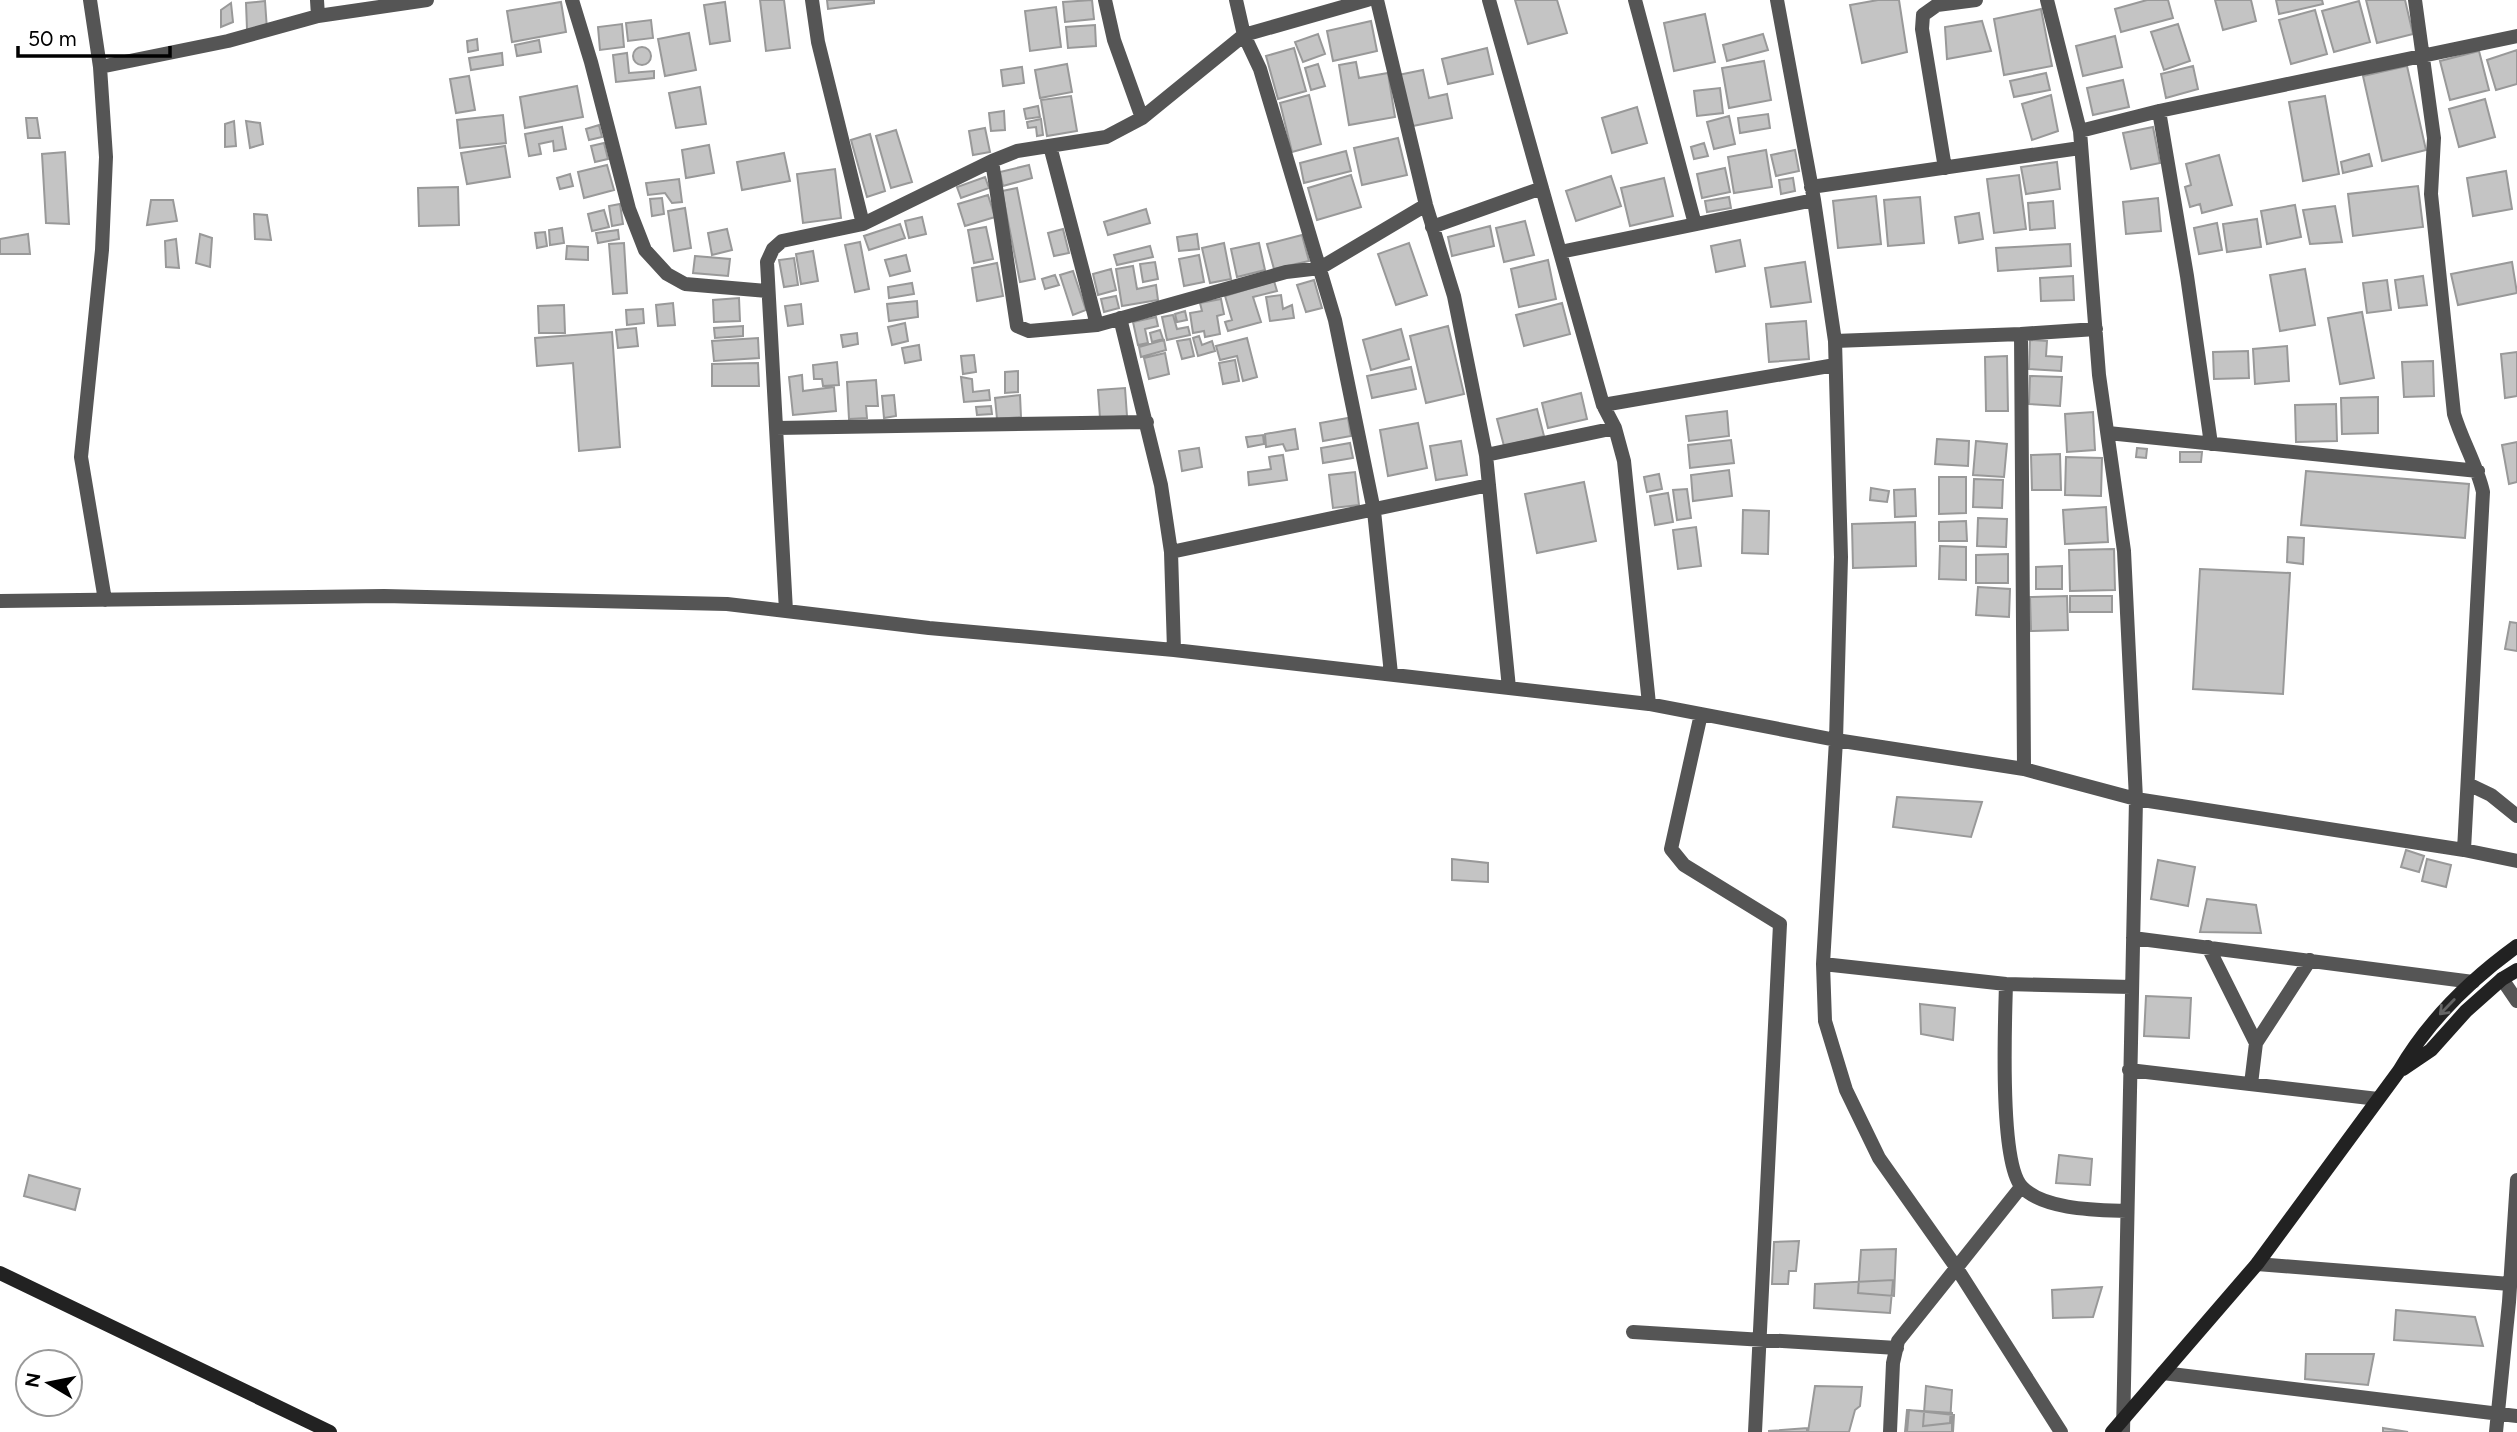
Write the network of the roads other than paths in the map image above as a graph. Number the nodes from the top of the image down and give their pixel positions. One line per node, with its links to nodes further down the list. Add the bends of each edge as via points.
1 (90, 0): 20 (street)
2 (317, 0): 16 (street)
3 (427, 0): 16 (street)
4 (572, 0): 36 (street, via 629,209 645,250 667,274 685,284)
5 (812, 0): 31 (street)
6 (1105, 0): 22 (street)
7 (1236, 0): 17 (street)
8 (1367, 0): 17 (street)
9 (1377, 0): 30 (street)
10 (1489, 0): 28 (street)
11 (1635, 0): 32 (street)
12 (1777, 0): 29 (street)
13 (1975, 0): 27 (street, via 1937,5 1923,15)
14 (2047, 0): 23 (street)
15 (2415, 0): 19 (street)
16 (318, 16): 20 (street, via 228,41)
17 (1244, 35): 22 (street); 35 (street, via 1260,69)
18 (2517, 36): 19 (street)
19 (2423, 56): 21 (street); 50 (street, via 2434,138 2431,194 2454,414)
20 (100, 67): 54 (street, via 106,157 102,250 81,457)
21 (2159, 111): 23 (street); 48 (street)
22 (1142, 118): 24 (street, via 1106,137)
23 (2080, 131): 25 (street)
24 (1050, 146): 26 (street); 38 (street)
25 (2080, 148): 27 (street); 39 (street)
26 (992, 161): 31 (street); 38 (street, via 1017,326 1029,331)
27 (1945, 168): 29 (street)
28 (1542, 188): 33 (street); 34 (street)
29 (1812, 193): 32 (street); 41 (street)
30 (1426, 205): 33 (street); 35 (street)
31 (863, 224): 36 (street, via 782,241 767,262)
32 (1695, 224): 34 (street)
33 (1432, 227): 49 (street, via 1454,296)
34 (1560, 252): 43 (street)
35 (1321, 268): 37 (street, via 1286,272); 52 (street)
36 (768, 291): 45 (street)
37 (1120, 318): 38 (street); 44 (street)
38 (1097, 325)
39 (2096, 330): 40 (street); 47 (street)
40 (2021, 334): 41 (street); 63 (street)
41 (1835, 341): 42 (street)
42 (1835, 365): 43 (street); 62 (street, via 1841,556)
43 (1603, 405): 46 (street)
44 (1147, 422): 45 (street); 53 (street)
45 (776, 428): 56 (street)
46 (1615, 428): 49 (street); 60 (street, via 1624,461)
47 (2108, 433): 48 (street); 65 (street, via 2124,551)
48 (2210, 444): 50 (street)
49 (1486, 455): 51 (street)
50 (2478, 471): 64 (street, via 2483,492)
51 (1489, 485): 52 (street); 59 (street)
52 (1374, 511): 53 (street); 58 (street)
53 (1171, 552): 57 (street)
54 (105, 600): 55 (street); 56 (street, via 384,596 727,604)
55 (0, 601)
56 (786, 611): 57 (street)
57 (1174, 650): 58 (street)
58 (1391, 674): 59 (street)
59 (1509, 688): 60 (street)
60 (1649, 704): 61 (street)
61 (1701, 714): 62 (street); 94 (street, via 1671,849 1684,865 1780,924)
62 (1836, 740): 63 (street); 73 (street)
63 (2024, 769): 65 (street)
64 (2468, 784): 66 (street, via 2491,795); 67 (street)
65 (2136, 799): 67 (street); 69 (street)
66 (2517, 817)
67 (2464, 850): 68 (street)
68 (2517, 861)
69 (2133, 937): 71 (street); 78 (street)
70 (2517, 946): 76 (main road)
71 (2208, 947): 72 (street); 80 (street)
72 (2310, 960): 76 (street); 80 (street)
73 (1824, 964): 77 (street); 89 (street, via 1825,1021 1846,1090 1879,1158)
74 (2517, 970): 75 (main road)
75 (2502, 979): 79 (street); 82 (main road, via 2431,1050)
76 (2473, 982): 82 (main road, one-way to 82, via 2417,1041)
77 (2006, 984): 78 (street); 86 (street, via 2004,1082 2012,1163)
78 (2132, 986): 81 (street)
79 (2517, 1001)
80 (2256, 1043): 83 (street)
81 (2129, 1070): 83 (street); 87 (street)
82 (2399, 1071): 84 (main road)
83 (2251, 1084): 84 (street)
84 (2378, 1099): 88 (main road)
85 (2517, 1181): 91 (street)
86 (2021, 1187): 87 (street, via 2073,1209); 89 (street)
87 (2126, 1211): 98 (street)
88 (2257, 1264): 91 (street); 96 (main road)
89 (1956, 1267): 95 (street); 103 (street)
90 (0, 1273): 100 (main road)
91 (2510, 1284): 92 (street)
92 (2513, 1302): 97 (street)
93 (1633, 1332): 94 (street)
94 (1760, 1340): 95 (street); 101 (street)
95 (1897, 1348): 102 (street)
96 (2163, 1373): 97 (street); 98 (main road)
97 (2497, 1415): 99 (street); 106 (street)
98 (2124, 1416): 104 (main road); 105 (street)
99 (2517, 1416)
100 (330, 1432)
101 (1755, 1432)
102 (1890, 1432)
103 (2061, 1432)
104 (2112, 1432)
105 (2123, 1432)
106 (2496, 1432)

